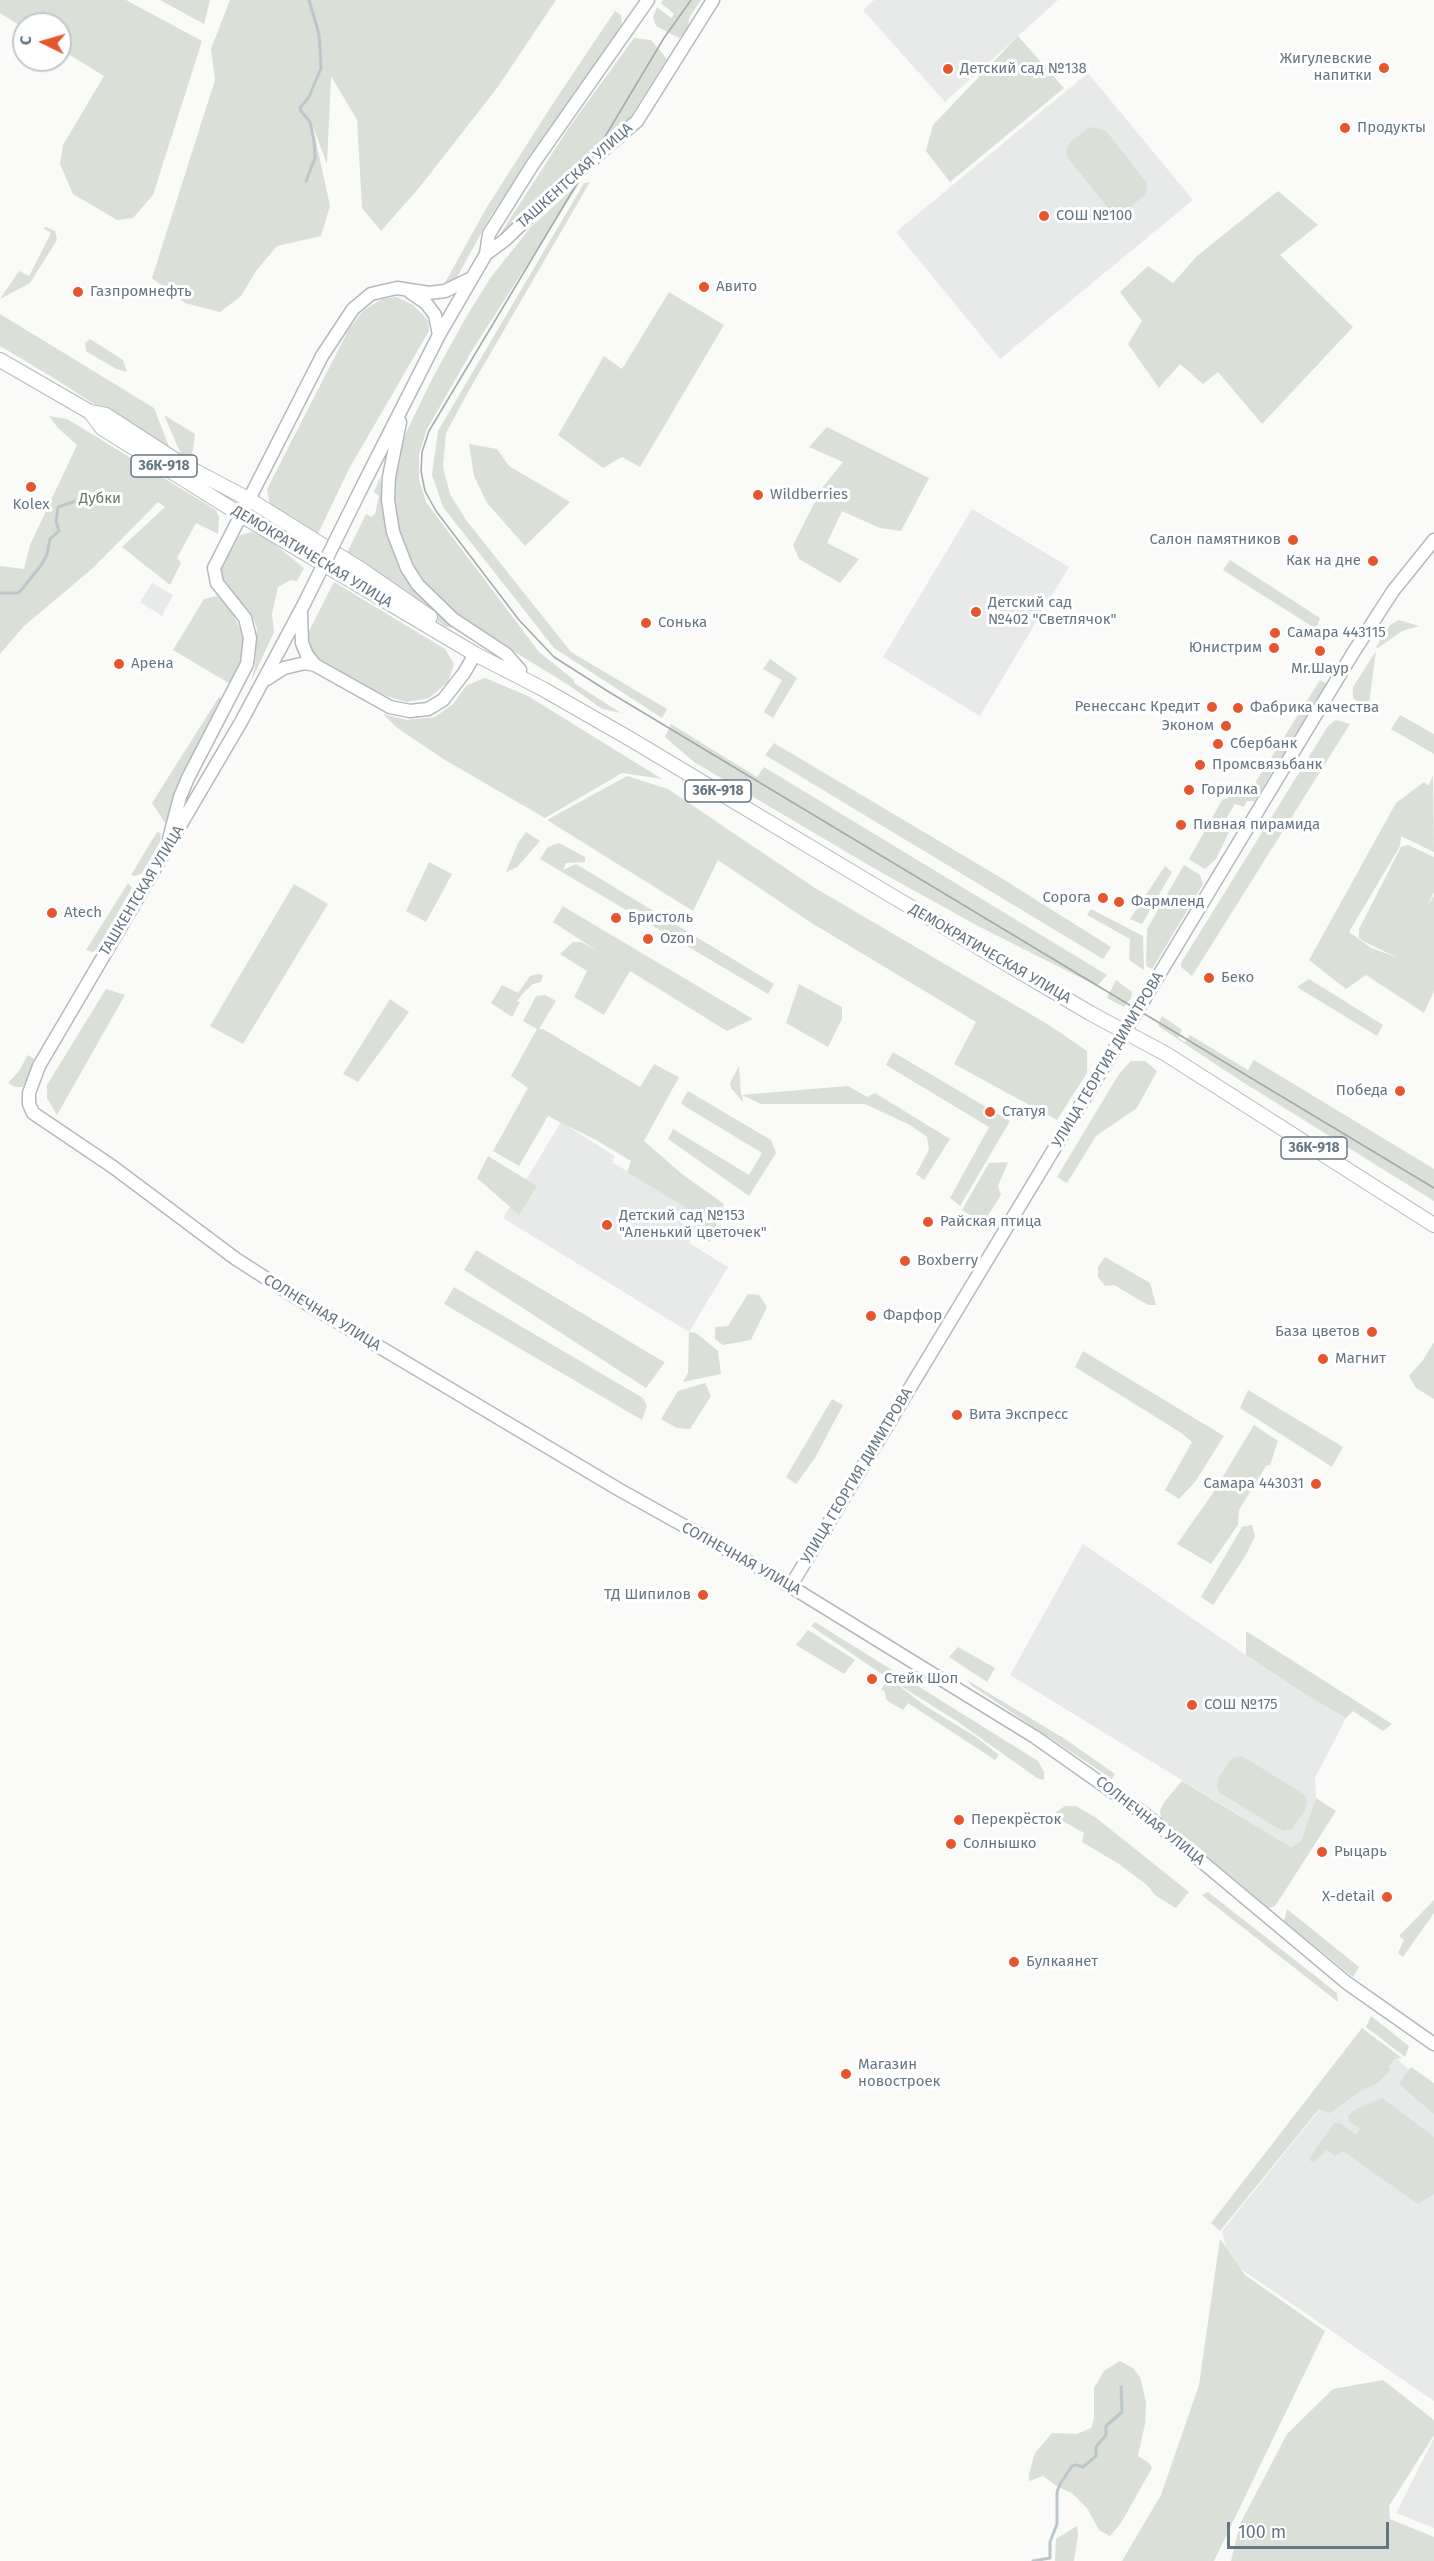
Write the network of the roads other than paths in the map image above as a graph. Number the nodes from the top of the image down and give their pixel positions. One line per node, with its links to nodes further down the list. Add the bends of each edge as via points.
1 (648, 0): 3 (main road, ТАШКЕНТСКАЯ УЛИЦА, via 533,164 489,234)
2 (713, 0): 3 (main road, ТАШКЕНТСКАЯ УЛИЦА, via 637,121)
3 (486, 254): 4 (main road, ТАШКЕНТСКАЯ УЛИЦА)
4 (472, 278): 5 (main road, via 445,291); 6 (main road, ТАШКЕНТСКАЯ УЛИЦА)
5 (409, 291): 6 (main road, via 435,315); 10 (main road, via 397,288 370,294 353,309 322,356)
6 (439, 335): 8 (main road, ТАШКЕНТСКАЯ УЛИЦА)
7 (0, 360): 9 (main road, ДЕМОКРАТИЧЕСКАЯ УЛИЦА / 36К-918)
8 (407, 396): 13 (main road, ТАШКЕНТСКАЯ УЛИЦА, bridge); 16 (main road, via 389,477 390,516 397,545 407,568 430,599 506,654)
9 (90, 412): 10 (main road, ДЕМОКРАТИЧЕСКАЯ УЛИЦА / 36К-918, via 106,415 180,463); 11 (main road, ДЕМОКРАТИЧЕСКАЯ УЛИЦА / 36К-918, via 102,428)
10 (250, 500): 11 (main road); 16 (main road, ДЕМОКРАТИЧЕСКАЯ УЛИЦА / 36К-918, via 419,611)
11 (241, 515): 14 (main road, ДЕМОКРАТИЧЕСКАЯ УЛИЦА / 36К-918); 19 (main road, via 214,568 217,583 245,618 250,638 247,664 188,778)
12 (1434, 540): 20 (main road, УЛИЦА ГЕОРГИЯ ДИМИТРОВА, via 1393,591 1353,653)
13 (303, 606): 15 (main road, via 302,643); 17 (main road, ТАШКЕНТСКАЯ УЛИЦА)
14 (475, 654): 15 (main road, via 443,700 428,709 410,711 390,707); 18 (main road, ДЕМОКРАТИЧЕСКАЯ УЛИЦА / 36К-918)
15 (315, 665): 17 (main road, via 296,663)
16 (520, 670): 18 (main road, ДЕМОКРАТИЧЕСКАЯ УЛИЦА / 36К-918)
17 (265, 681): 19 (main road, ТАШКЕНТСКАЯ УЛИЦА)
18 (543, 689): 20 (main road, ДЕМОКРАТИЧЕСКАЯ УЛИЦА / 36К-918)
19 (167, 849): 21 (main road, ТАШКЕНТСКАЯ УЛИЦА, via 39,1066)
20 (1125, 1032): 22 (main road, ДЕМОКРАТИЧЕСКАЯ УЛИЦА / 36К-918); 23 (main road, УЛИЦА ГЕОРГИЯ ДИМИТРОВА)
21 (29, 1104): 23 (main road, СОЛНЕЧНАЯ УЛИЦА, via 41,1120 113,1167 262,1276)
22 (1434, 1225)
23 (790, 1587): 24 (main road, СОЛНЕЧНАЯ УЛИЦА, via 1035,1737 1101,1783 1347,1983)
24 (1434, 2044)

